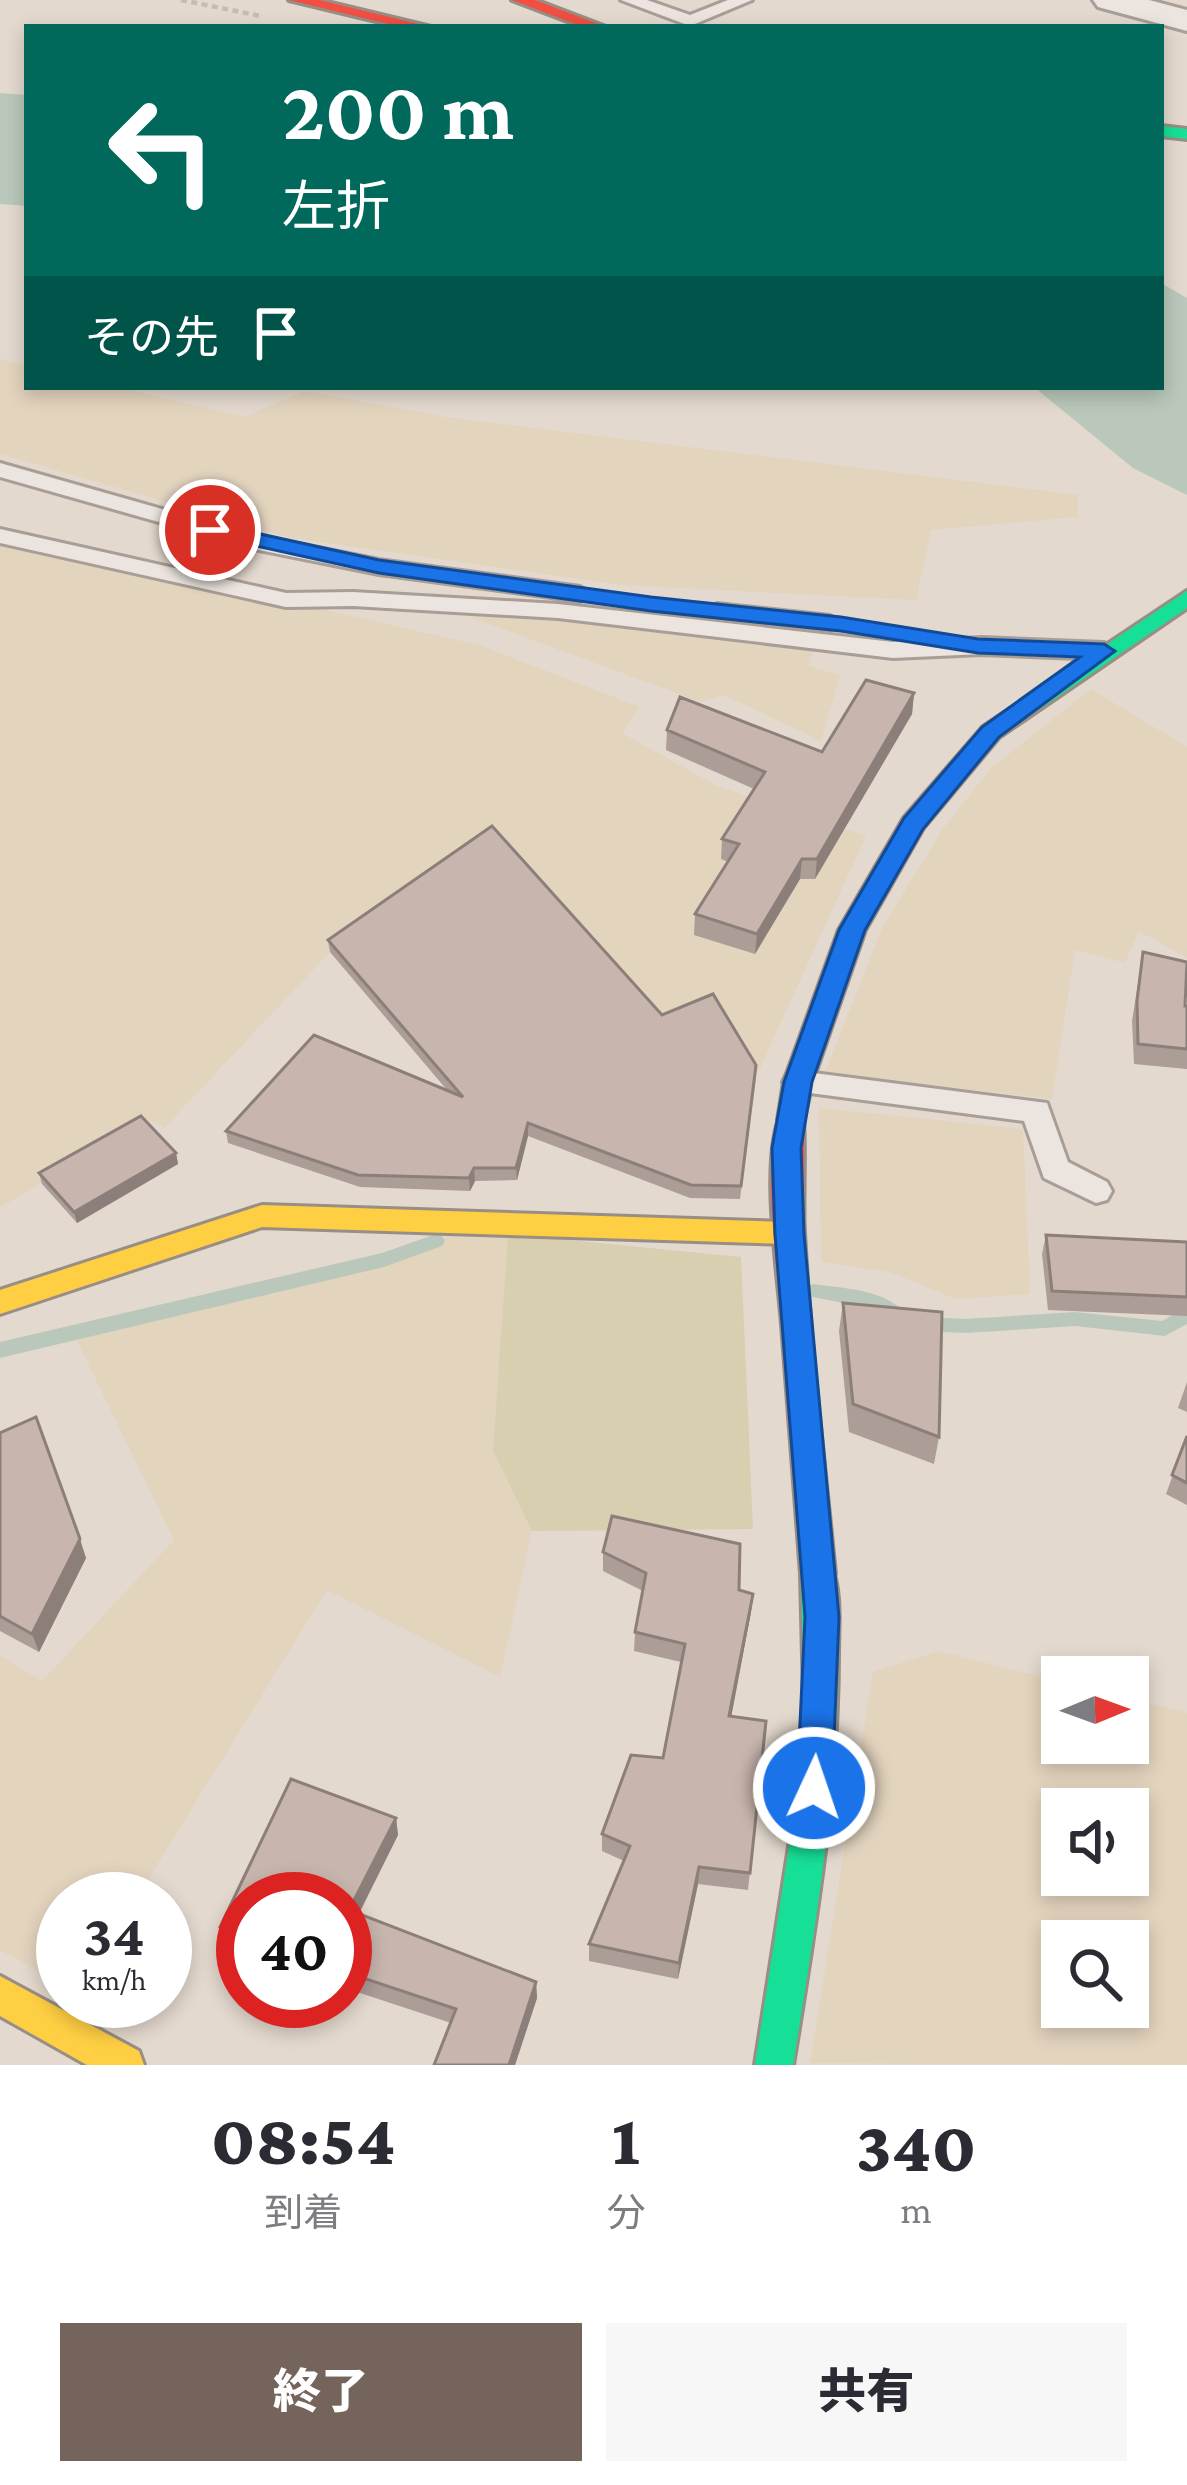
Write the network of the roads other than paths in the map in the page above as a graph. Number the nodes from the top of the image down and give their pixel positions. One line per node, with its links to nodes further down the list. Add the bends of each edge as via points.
1 (297, 0): 7 (main road)
2 (520, 0): 8 (main road)
3 (630, 0): 4 (lane, via 690,21)
4 (743, 0)
5 (1110, 0): 6 (street)
6 (1187, 21)
7 (409, 24)
8 (589, 24)
9 (0, 470): 12 (lane, via 254,542 379,567)
10 (0, 536): 12 (lane, via 286,600 558,611 893,650)
11 (1187, 598): 13 (main road)
12 (978, 646): 13 (lane)
13 (1104, 651): 14 (main road, via 991,732 913,824 852,930)
14 (798, 1082): 15 (lane, via 1036,1111 1055,1169); 16 (main road, via 787,1148)
15 (1096, 1191)
16 (789, 1234): 17 (main road, via 262,1216); 20 (main road, via 822,1617 813,1831)
17 (0, 1302)
18 (0, 1995): 19 (main road)
19 (125, 2065)
20 (774, 2065)

